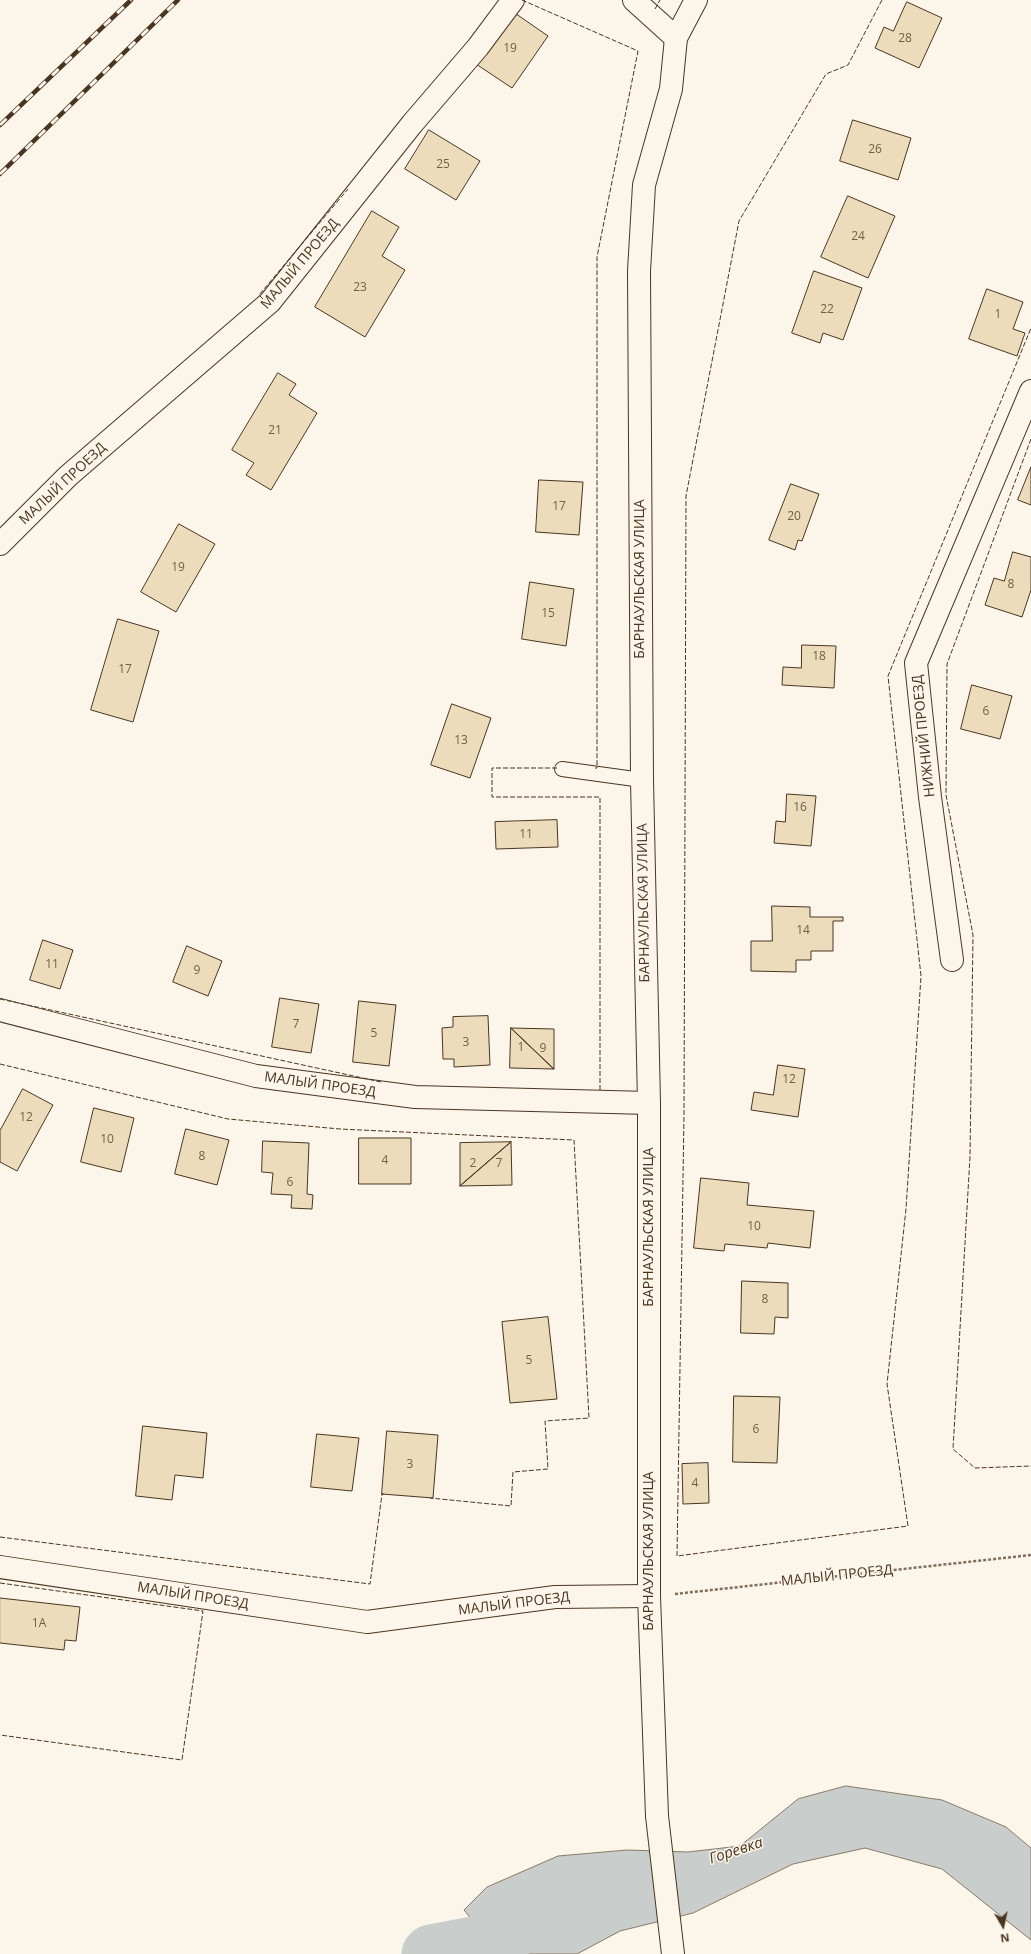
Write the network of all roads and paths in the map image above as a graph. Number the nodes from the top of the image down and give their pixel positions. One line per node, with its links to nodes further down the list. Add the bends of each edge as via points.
1 (513, 0): 6 (street, МАЛЫЙ ПРОЕЗД, via 478,47 412,124 270,302 68,476)
2 (634, 0): 4 (street)
3 (696, 0): 4 (street, БАРНАУЛЬСКАЯ УЛИЦА)
4 (676, 38): 8 (street, БАРНАУЛЬСКАЯ УЛИЦА, via 671,89 644,185 639,271)
5 (1031, 391): 9 (street, НИЖНИЙ ПРОЕЗД, via 916,663 930,797)
6 (0, 544)
7 (562, 769): 8 (lane)
8 (642, 780): 11 (street, БАРНАУЛЬСКАЯ УЛИЦА)
9 (952, 960)
10 (0, 1010): 11 (street, МАЛЫЙ ПРОЕЗД, via 256,1076 415,1097)
11 (649, 1103): 14 (street, БАРНАУЛЬСКАЯ УЛИЦА)
12 (1031, 1555): 14 (path, МАЛЫЙ ПРОЕЗД)
13 (0, 1567): 14 (street, МАЛЫЙ ПРОЕЗД, via 367,1622 555,1597)
14 (649, 1596): 15 (street, БАРНАУЛЬСКАЯ УЛИЦА, via 656,1816)
15 (673, 1954)

